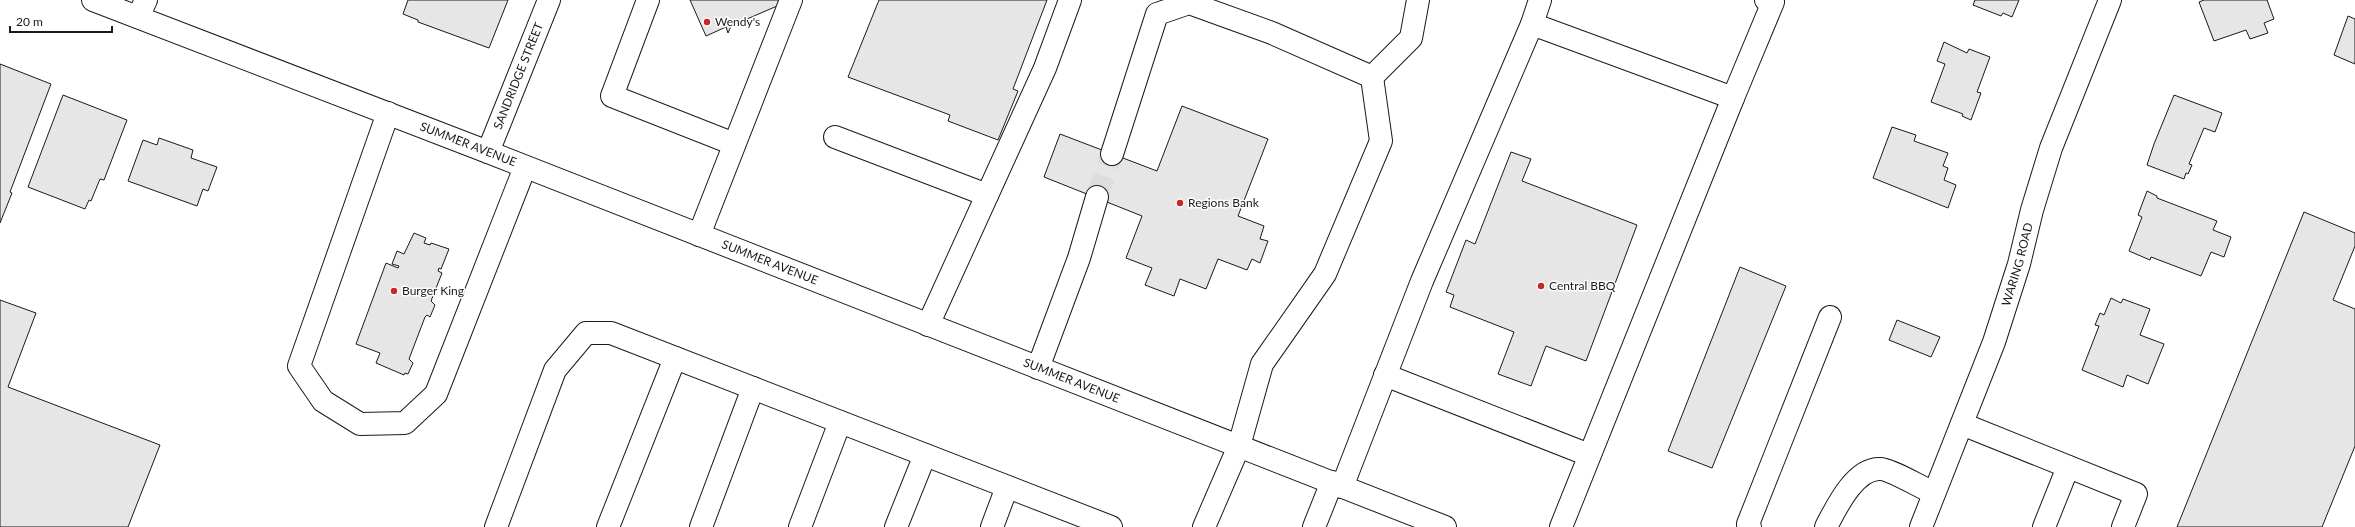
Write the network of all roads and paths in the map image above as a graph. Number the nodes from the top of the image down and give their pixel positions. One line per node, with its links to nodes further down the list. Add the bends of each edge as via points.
1 (93, 0): 11 (main road, SUMMER AVENUE)
2 (549, 0): 18 (main road, SANDRIDGE STREET)
3 (648, 0): 17 (main road, via 612,96)
4 (791, 0): 17 (main road)
5 (1070, 0): 21 (main road, via 1045,68)
6 (1418, 0): 13 (main road, via 1411,38)
7 (1540, 0): 12 (main road)
8 (2110, 0): 31 (main road, WARING ROAD, via 2051,148 1994,342)
9 (1771, 1): 14 (main road)
10 (1189, 2): 13 (main road, via 1272,32); 19 (main road, via 1156,14)
11 (142, 9): 15 (main road, SUMMER AVENUE)
12 (1532, 24): 14 (main road); 28 (main road, via 1442,232)
13 (1372, 77): 32 (main road, via 1381,141 1325,274 1262,364)
14 (1733, 98): 34 (main road)
15 (388, 113): 18 (main road, SUMMER AVENUE); 20 (main road, via 299,366 323,401 360,424 405,423 436,394)
16 (835, 137): 21 (main road)
17 (734, 144): 23 (main road)
18 (488, 152): 20 (main road, SUMMER AVENUE)
19 (1112, 154)
20 (525, 166): 23 (main road, SUMMER AVENUE)
21 (987, 195): 25 (main road)
22 (1097, 197): 27 (main road, via 1079,258)
23 (699, 235): 25 (main road, SUMMER AVENUE)
24 (1830, 317): 50 (main road, via 1748,524)
25 (928, 325): 27 (main road, SUMMER AVENUE)
26 (675, 358): 29 (main road); 41 (main road, via 611,333 586,332 556,370); 42 (main road)
27 (1038, 368): 32 (main road, SUMMER AVENUE)
28 (1385, 375): 34 (main road); 36 (main road)
29 (753, 388): 30 (main road); 43 (main road)
30 (840, 422): 33 (main road); 44 (main road)
31 (1962, 424): 35 (main road); 38 (main road, WARING ROAD)
32 (1239, 446): 36 (main road, SUMMER AVENUE); 47 (main road)
33 (925, 455): 37 (main road); 45 (main road)
34 (1589, 455): 49 (main road)
35 (2068, 467): 53 (main road); 54 (main road, via 2136,494)
36 (1337, 485): 40 (main road, SUMMER AVENUE); 48 (main road)
37 (1007, 487): 39 (main road); 46 (main road)
38 (1934, 493): 51 (main road, via 1882,469 1869,470 1845,492); 52 (main road, WARING ROAD)
39 (1099, 525)
40 (1438, 526)
41 (496, 527)
42 (608, 527)
43 (701, 527)
44 (800, 527)
45 (896, 527)
46 (992, 527)
47 (1204, 527)
48 (1314, 527)
49 (1561, 527)
50 (1750, 527)
51 (1826, 527)
52 (1921, 527)
53 (2044, 527)
54 (2123, 527)

